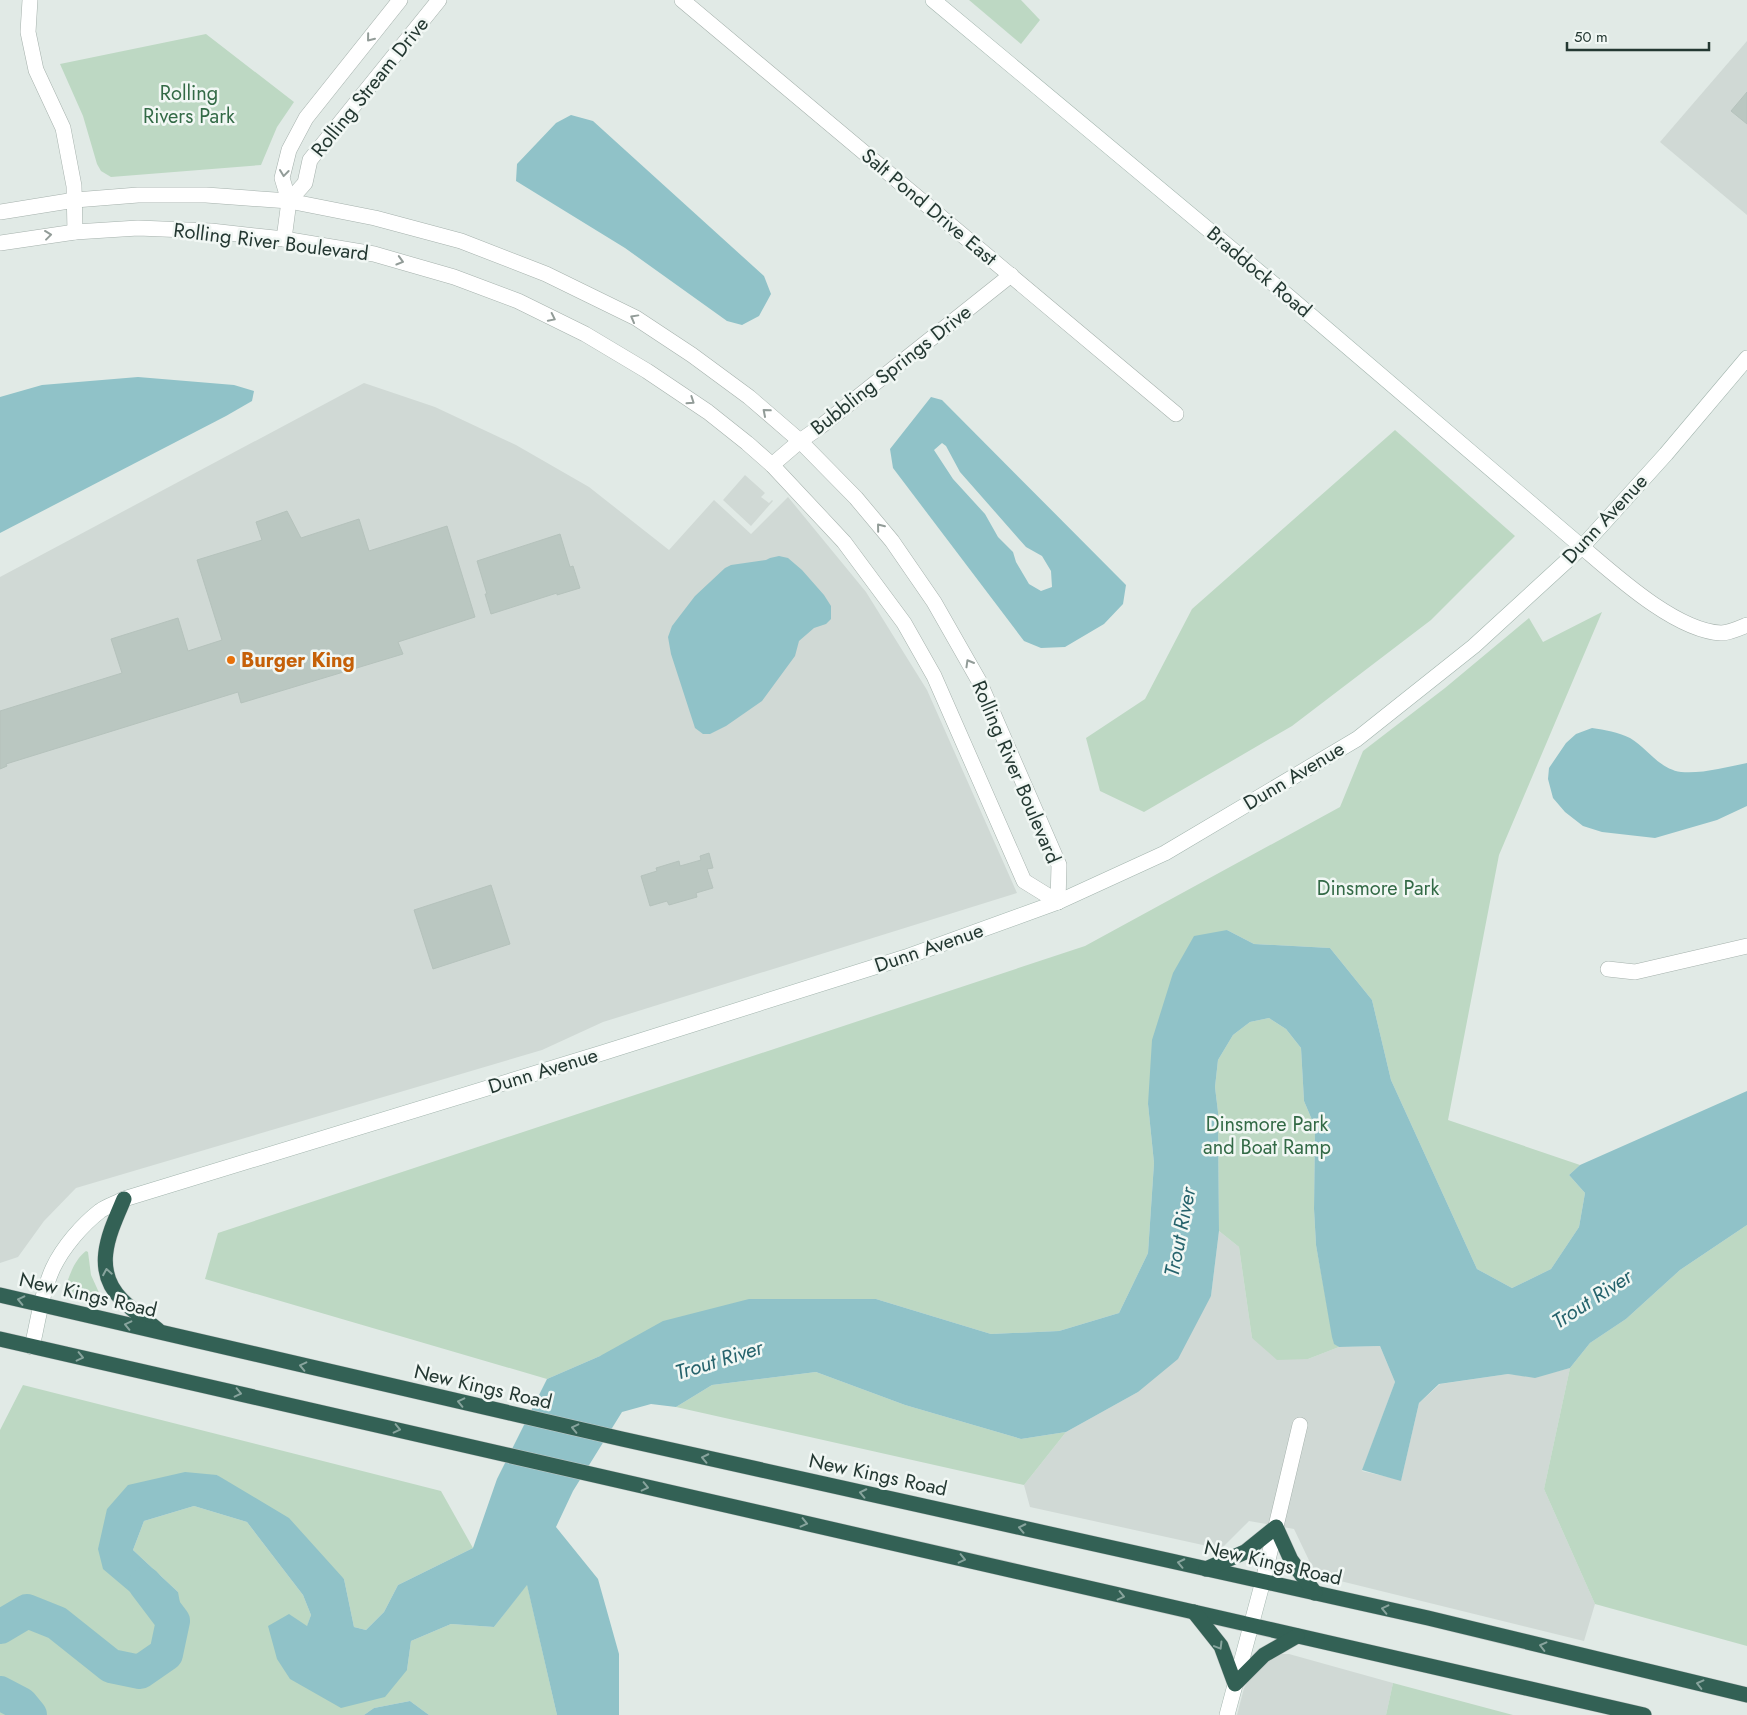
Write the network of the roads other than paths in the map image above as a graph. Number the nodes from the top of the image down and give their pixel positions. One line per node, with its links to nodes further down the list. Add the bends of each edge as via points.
1 (30, 0): 6 (street, via 28,32 36,70 63,128)
2 (400, 0): 7 (street, Rolling Stream Drive, one-way to 7, via 306,118 289,150 282,178)
3 (439, 0): 7 (street, Rolling Stream Drive, via 310,160 305,183)
4 (682, 0): 12 (street, Salt Pond Drive East)
5 (933, 0): 17 (street, Braddock Road)
6 (75, 200): 7 (street, Rolling River Boulevard, via 138,195 206,195); 8 (street, Rolling River Boulevard); 9 (street)
7 (289, 201): 10 (street, Rolling Stream Drive); 15 (street, Rolling River Boulevard, one-way to 7, via 749,397 692,355 644,324 546,274 462,241 375,218)
8 (0, 212)
9 (75, 232): 10 (street, Rolling River Boulevard, via 138,228 210,230); 11 (street, Rolling River Boulevard, one-way to 9)
10 (284, 239): 16 (street, Rolling River Boulevard, one-way to 16, via 374,254 454,277 518,301 586,334 647,370 708,412)
11 (0, 244)
12 (1011, 275): 14 (street, Salt Pond Drive East); 15 (street, Bubbling Springs Drive)
13 (1747, 358): 17 (street, Dunn Avenue)
14 (1176, 414)
15 (800, 441): 16 (street, Bubbling Springs Drive); 19 (street, Rolling River Boulevard, one-way to 15, via 1059,865 979,682 934,602 892,541 856,498)
16 (772, 465): 19 (street, Rolling River Boulevard, via 844,542 904,623 934,676 1024,881)
17 (1582, 547): 18 (street, Braddock Road, via 1617,578 1672,616 1696,628 1723,633); 19 (street, Dunn Avenue, via 1474,646 1356,739 1165,853)
18 (1747, 625)
19 (1058, 902): 22 (street, Dunn Avenue, via 906,957)
20 (1747, 946): 21 (street, via 1635,972)
21 (1608, 969)
22 (124, 1199): 24 (street, Dunn Avenue, via 101,1211 66,1248 53,1268); 25 (highway, one-way to 22, via 121,1299 108,1279 104,1255)
23 (0, 1295): 24 (highway, New Kings Road, one-way to 23)
24 (42, 1305): 25 (highway, New Kings Road, one-way to 24); 27 (street, Dunn Avenue)
25 (161, 1332): 30 (highway, New Kings Road, one-way to 25, via 509,1414)
26 (0, 1339): 27 (highway)
27 (32, 1347): 33 (highway, one-way to 33)
28 (1300, 1425): 29 (street)
29 (1276, 1527): 30 (highway, via 1245,1552); 31 (street); 32 (highway, via 1291,1560)
30 (1206, 1569): 31 (highway, New Kings Road)
31 (1262, 1581): 32 (highway, New Kings Road); 34 (street)
32 (1315, 1593): 37 (highway, New Kings Road, one-way to 32)
33 (1194, 1612): 34 (highway); 36 (highway, one-way to 36, via 1221,1646)
34 (1251, 1626): 35 (highway); 36 (street)
35 (1298, 1636): 36 (highway, via 1264,1655); 39 (highway)
36 (1235, 1684): 38 (street)
37 (1747, 1695)
38 (1227, 1715)
39 (1644, 1715)

